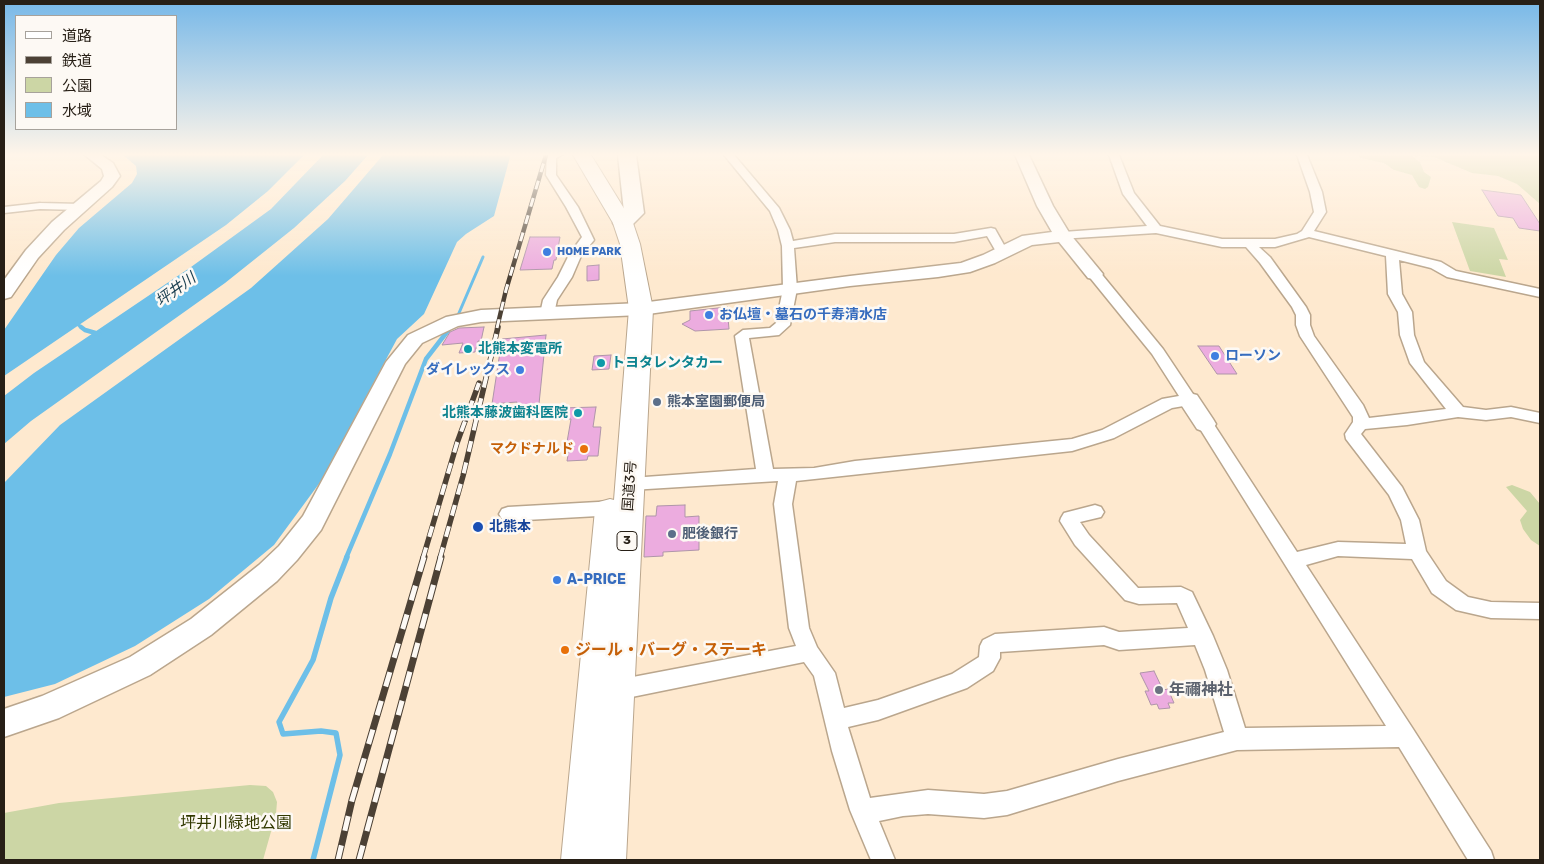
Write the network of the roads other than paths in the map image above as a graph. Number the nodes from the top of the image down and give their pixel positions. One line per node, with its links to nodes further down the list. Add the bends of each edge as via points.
1 (94, 195): 10 (street)
2 (564, 195): 25 (street, via 588,240 575,254)
3 (595, 195): 24 (highway, 国道3号 / 3, via 616,241)
4 (606, 195): 12 (highway, 国道3号 / 3)
5 (632, 195): 12 (main road, via 634,213)
6 (763, 195): 17 (street, via 775,210)
7 (1040, 195): 15 (street)
8 (1130, 195): 13 (street)
9 (1316, 195): 14 (street, via 1320,212)
10 (81, 207): 11 (street, via 40,206); 22 (street, via 32,254)
11 (4, 210)
12 (623, 223): 24 (highway, 国道3号 / 3, via 630,244)
13 (1156, 229): 15 (street); 16 (street, via 1222,243)
14 (1307, 233): 16 (street, via 1293,240); 19 (street)
15 (1063, 236): 18 (street, via 1028,240); 20 (street)
16 (1250, 244): 29 (street, via 1299,307 1306,336 1357,409)
17 (788, 246): 18 (street, via 834,238 954,238 991,232); 21 (street)
18 (1002, 252): 21 (street, via 964,268)
19 (1392, 254): 23 (street, via 1436,266 1452,274); 27 (street, via 1395,294 1405,312 1407,335 1417,363)
20 (1094, 274): 26 (street, via 1158,352)
21 (790, 289): 24 (street, via 725,300); 31 (street, via 783,325 774,332 742,336)
22 (4, 293)
23 (1540, 293)
24 (632, 309): 25 (street); 33 (highway, 国道3号 / 3, via 618,420)
25 (546, 314): 43 (street, via 458,320 415,339 396,362 320,510 288,553 268,573 202,628 140,666 48,708)
26 (1189, 400): 30 (street); 32 (street, via 1168,403 1108,434 1072,445)
27 (1458, 412): 28 (street, via 1486,415 1511,412); 29 (street)
28 (1540, 418)
29 (1361, 423): 36 (street, via 1353,434 1354,439 1396,492 1410,520)
30 (1204, 424): 37 (street)
31 (765, 475): 32 (street); 33 (street, via 712,480)
32 (788, 476): 40 (street, via 783,504 787,541 799,628)
33 (623, 500): 35 (street); 41 (highway, 国道3号 / 3); 47 (highway, 国道3号 / 3)
34 (1095, 512): 39 (street, via 1070,518 1082,540 1132,594 1180,595 1185,598)
35 (508, 514)
36 (1417, 552): 37 (street, via 1338,549); 38 (street, via 1439,587 1463,604 1491,610)
37 (1292, 561): 44 (street)
38 (1540, 611)
39 (1203, 636): 42 (street, via 1119,641 1104,636 995,643 990,646 990,658 986,664 959,681 878,710); 45 (street)
40 (808, 652): 41 (street); 42 (street, via 824,673)
41 (617, 690): 48 (highway, 国道3号 / 3)
42 (836, 720): 46 (street)
43 (4, 723)
44 (1406, 736): 45 (street); 50 (street)
45 (1237, 739): 46 (street, via 1007,803 984,806 928,802)
46 (862, 810): 49 (street)
47 (582, 860)
48 (605, 860)
49 (883, 860)
50 (1482, 860)

